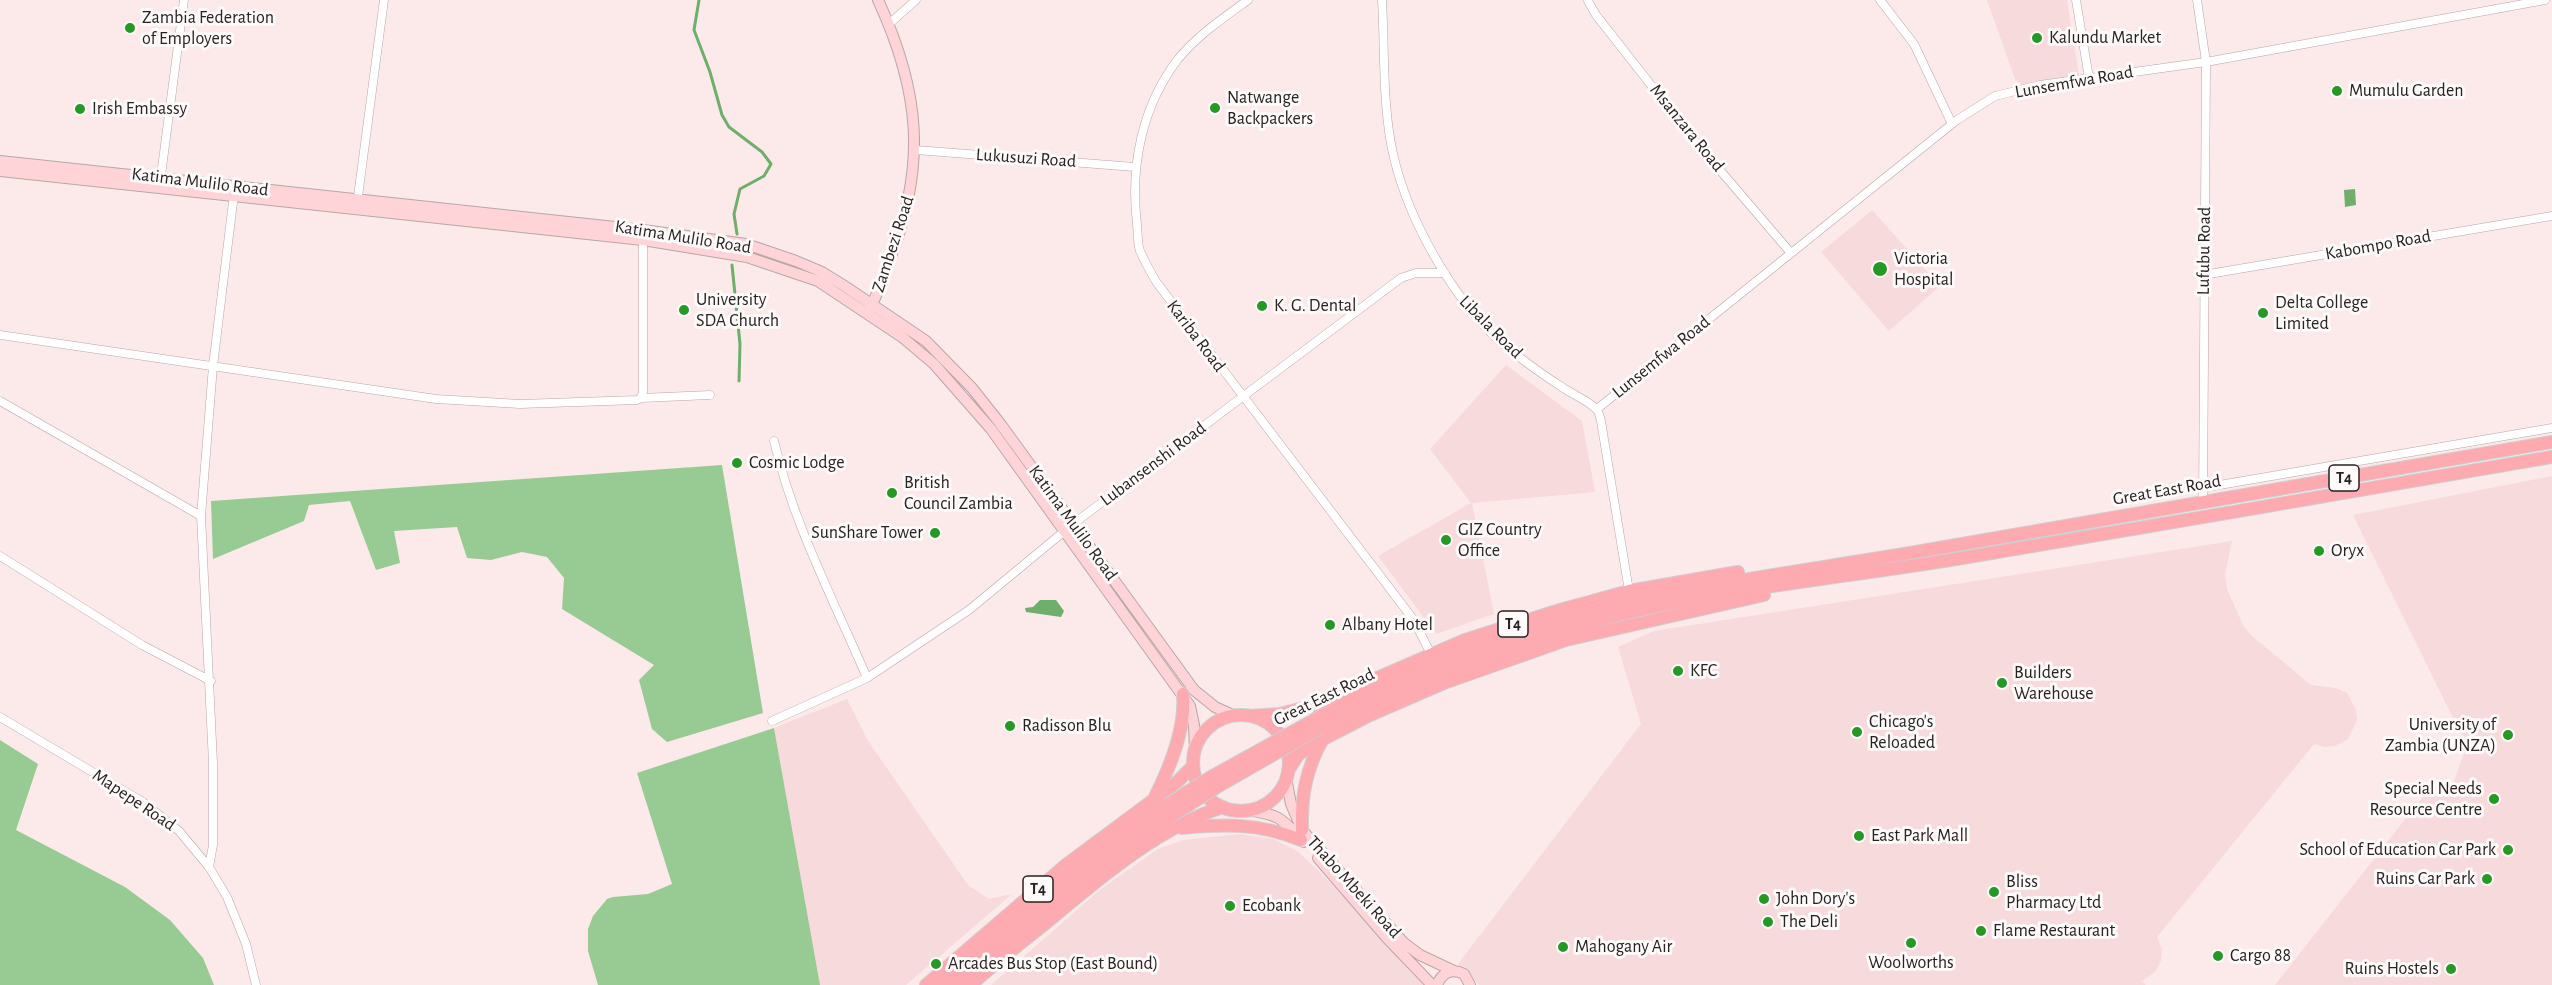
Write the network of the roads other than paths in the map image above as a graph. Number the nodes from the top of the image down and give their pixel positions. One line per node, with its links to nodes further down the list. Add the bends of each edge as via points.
1 (184, 0): 20 (street)
2 (384, 0): 22 (street)
3 (878, 0): 12 (main road, Zambezi Road)
4 (916, 0): 12 (street)
5 (1248, 0): 18 (street, Kariba Road, via 1195,42 1160,87 1146,120)
6 (1382, 0): 26 (street, Libala Road, via 1388,122 1394,157 1406,196)
7 (1587, 0): 25 (street, Msanzara Road, via 1695,141)
8 (1880, 0): 15 (street, via 1914,44)
9 (2076, 0): 14 (street)
10 (2197, 0): 13 (street, Lufubu Road)
11 (2545, 0): 13 (street, Lunsemfwa Road)
12 (889, 24): 16 (main road, Zambezi Road, via 908,82)
13 (2206, 62): 14 (street, Lunsemfwa Road); 27 (street, Lufubu Road)
14 (2089, 78): 15 (street, Lunsemfwa Road, via 1995,96)
15 (1952, 124): 25 (street, Lunsemfwa Road)
16 (915, 150): 18 (street, Lukusuzi Road); 28 (main road, Zambezi Road, via 907,210)
17 (0, 161): 20 (main road, Katima Mulilo Road)
18 (1136, 167): 32 (street, Kariba Road, via 1134,202 1139,249 1157,284)
19 (0, 171): 20 (main road, Katima Mulilo Road)
20 (160, 182): 21 (main road, Katima Mulilo Road)
21 (234, 191): 22 (main road, Katima Mulilo Road); 30 (street)
22 (357, 204): 24 (main road, Katima Mulilo Road)
23 (2552, 216): 27 (street, Kabompo Road)
24 (643, 235): 28 (main road, Katima Mulilo Road, via 746,244 822,272); 33 (street)
25 (1790, 252): 35 (street, Lunsemfwa Road)
26 (1445, 273): 32 (street, Lubansenshi Road, via 1416,273 1401,278); 35 (street, Libala Road, via 1462,300 1508,348)
27 (2203, 275): 40 (street, Lufubu Road)
28 (870, 308): 43 (main road, Katima Mulilo Road, via 926,341 972,388)
29 (0, 335): 30 (street)
30 (213, 366): 33 (street, via 436,399 588,404); 42 (street)
31 (710, 394): 33 (street)
32 (1242, 397): 43 (street, Lubansenshi Road); 47 (street, Kariba Road, via 1413,619)
33 (641, 398)
34 (0, 401): 42 (street)
35 (1597, 409): 46 (street)
36 (2552, 428): 40 (street)
37 (774, 441): 48 (street, via 780,468 814,556)
38 (2552, 442): 41 (main road, Great East Road / T4)
39 (2552, 457): 55 (main road, Great East Road / T4, via 1918,566 1695,599 1513,646)
40 (2202, 488): 41 (street, Lufubu Road)
41 (2203, 502): 45 (main road, Great East Road / T4)
42 (201, 516): 49 (street)
43 (1069, 527): 48 (street, Lubansenshi Road, via 969,610); 50 (main road, Katima Mulilo Road); 51 (main road, Katima Mulilo Road, via 1194,690 1215,707)
44 (0, 556): 49 (street, via 142,645)
45 (1788, 571): 46 (main road, Great East Road / T4, via 1749,570); 55 (main road, Great East Road / T4, via 1631,601 1510,635 1435,664)
46 (1629, 591): 47 (main road, Great East Road / T4, via 1506,626)
47 (1431, 654): 52 (main road, Great East Road / T4, via 1315,705 1280,714)
48 (867, 678): 54 (street, Lubansenshi Road)
49 (211, 681): 65 (street, via 213,844)
50 (1183, 694): 56 (main road, Katima Mulilo Road, via 1193,714); 59 (main road, via 1184,714 1176,744)
51 (1235, 716): 52 (main road); 56 (main road, via 1220,720 1207,730)
52 (1250, 716): 58 (main road, via 1278,732 1286,747)
53 (0, 717): 65 (street, Mapepe Road, via 143,802 179,831)
54 (772, 722)
55 (1320, 728): 58 (main road, Great East Road / T4); 61 (main road, Great East Road / T4, bridge); 64 (main road, via 1307,773)
56 (1195, 750): 57 (main road)
57 (1193, 766): 59 (main road, T4); 60 (main road, via 1202,791)
58 (1287, 774): 62 (main road, via 1271,800); 64 (main road, Thabo Mbeki Road, via 1291,804)
59 (1154, 798): 68 (main road, T4, via 1058,872)
60 (1223, 807): 62 (main road); 63 (main road, T4)
61 (1170, 810): 69 (main road, Great East Road / T4, via 1073,873); 70 (main road, Great East Road / T4)
62 (1247, 810): 64 (main road, Thabo Mbeki Road, via 1271,813)
63 (1178, 828): 64 (main road, via 1258,826); 71 (main road, T4, via 1101,877)
64 (1302, 835): 66 (main road, Thabo Mbeki Road, via 1404,943); 72 (main road, Thabo Mbeki Road)
65 (209, 867): 67 (street, Mapepe Road, via 227,897 246,944)
66 (1454, 971): 73 (main road, via 1443,975); 74 (main road, Thabo Mbeki Road, via 1464,974)
67 (256, 985)
68 (926, 985)
69 (940, 985)
70 (956, 985)
71 (971, 985)
72 (1432, 985)
73 (1437, 985)
74 (1470, 985)

